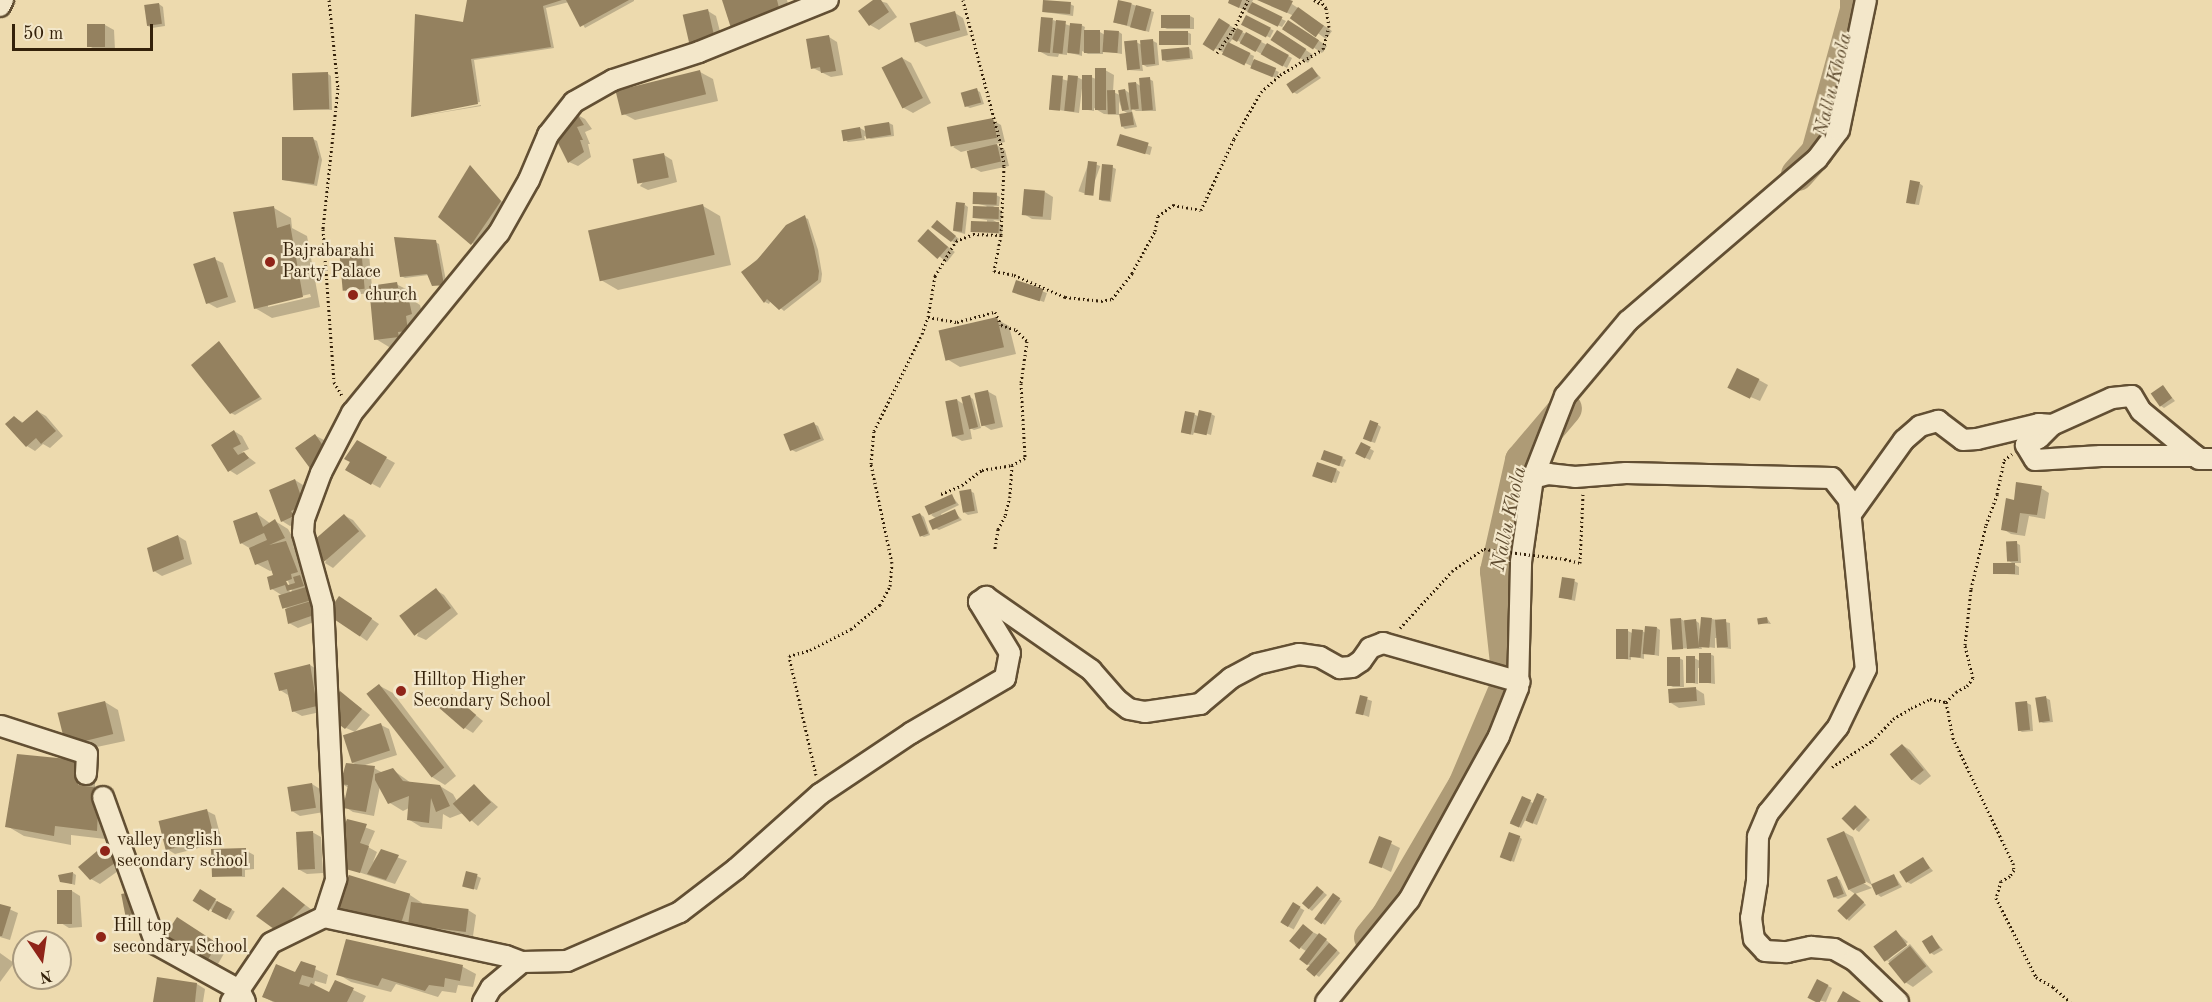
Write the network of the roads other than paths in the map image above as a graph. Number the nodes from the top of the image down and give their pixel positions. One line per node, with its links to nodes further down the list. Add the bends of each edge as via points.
1 (3, 0): 4 (street)
2 (828, 0): 13 (street, via 699,52 613,80 574,102 548,135 529,180 499,233 352,413 303,519 303,533 323,605 336,879)
3 (1866, 0): 7 (street, via 1839,130 1817,159 1628,321 1565,396)
4 (0, 6)
5 (2052, 425): 6 (street, via 2112,398 2132,396 2141,411); 6 (street, via 2026,444 2035,460 2122,455); 8 (street, via 2039,424 1963,440 1938,421 1920,426 1904,440)
6 (2204, 458)
7 (1533, 478): 8 (street, via 1548,474 1626,473 1832,478 1849,500); 9 (street, via 1521,562)
8 (1851, 514): 18 (street, via 1866,669 1838,727 1768,813 1758,837 1751,918 1754,939 1765,951 1834,949 1854,960)
9 (1520, 682): 14 (street, via 1383,643 1370,648 1352,667 1340,668 1320,657 1299,654 1257,664 1231,678 1200,704 1145,712 1129,709 1091,669 986,597 980,602 1010,653 1005,678 911,733 820,794 736,869 680,912 567,961); 17 (street, via 1499,736 1409,900)
10 (0, 723): 11 (street, via 87,754)
11 (86, 774)
12 (103, 797): 15 (street, via 156,944)
13 (324, 917): 14 (street); 15 (street, via 271,943)
14 (522, 962): 16 (street, via 491,988)
15 (238, 998)
16 (483, 1002)
17 (1326, 1002)
18 (1898, 1002)

